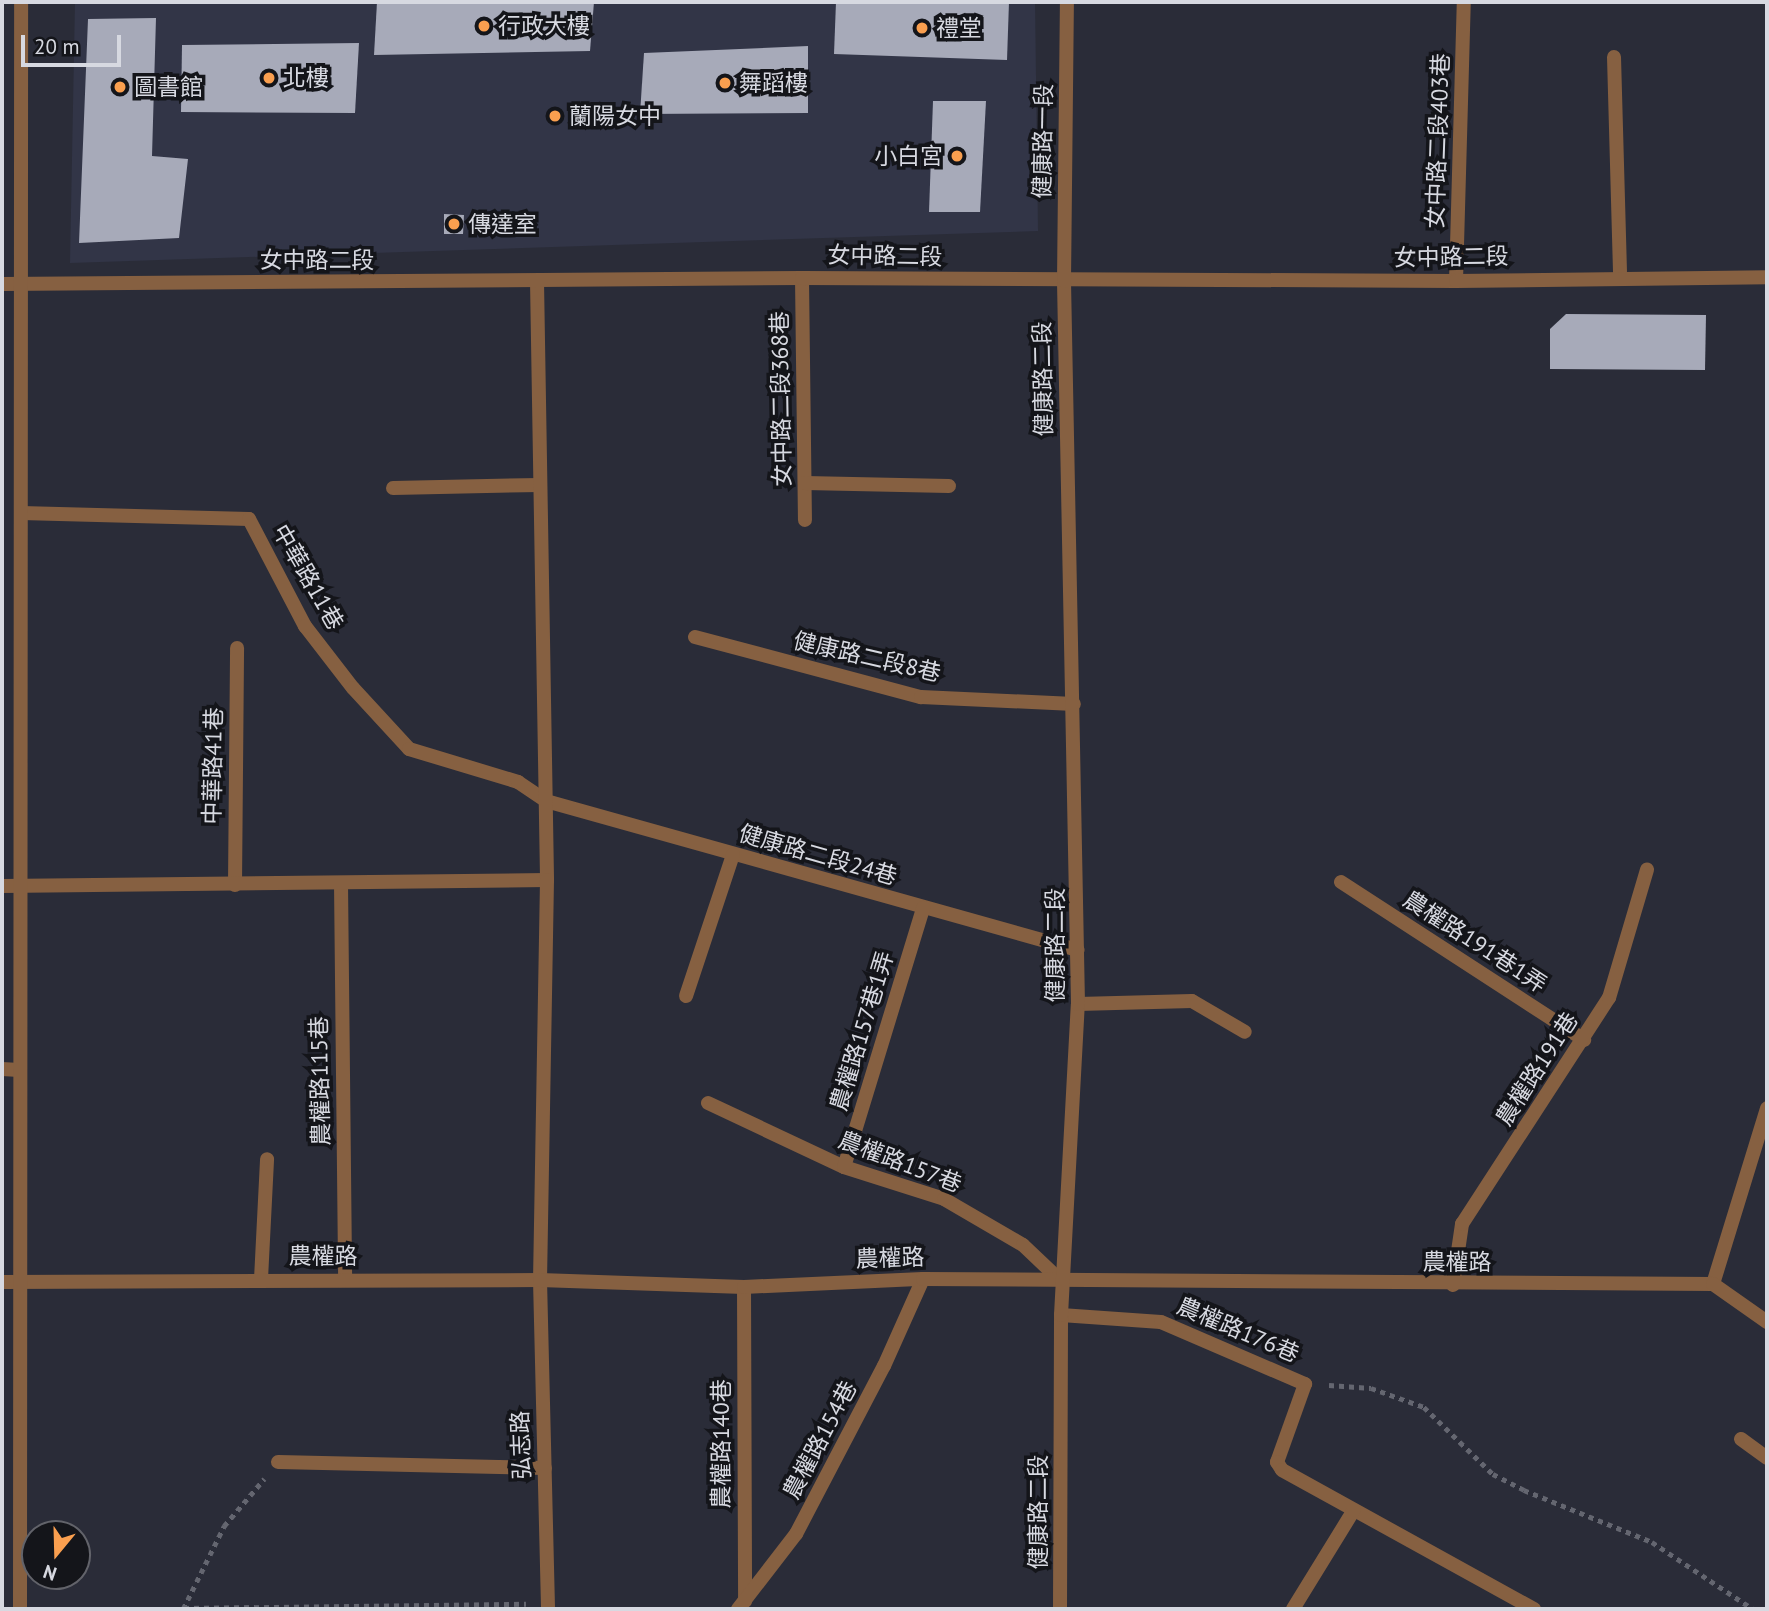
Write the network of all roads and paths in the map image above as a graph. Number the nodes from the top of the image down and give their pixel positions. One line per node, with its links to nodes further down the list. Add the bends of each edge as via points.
1 (21, 2): 12 (street)
2 (1067, 2): 9 (street, 健康路一段)
3 (1464, 2): 10 (street, 女中路二段403巷)
4 (1614, 57): 5 (street)
5 (1620, 277): 6 (street, 女中路二段); 10 (street, 女中路二段)
6 (1767, 277)
7 (802, 278): 8 (street, 女中路二段); 9 (street, 女中路二段); 13 (street, 女中路二段368巷)
8 (537, 281): 12 (street, 女中路二段); 14 (street, 弘志路)
9 (1064, 281): 10 (street, 女中路二段); 21 (street, 健康路二段)
10 (1456, 281)
11 (2, 284): 12 (street, 女中路二段)
12 (19, 284): 17 (street)
13 (805, 483): 15 (street); 18 (street, 女中路二段368巷)
14 (540, 485): 16 (street); 22 (street, 弘志路)
15 (949, 486)
16 (393, 488)
17 (21, 513): 22 (street, 中華路11巷, via 248,519 305,626 409,749 518,782); 30 (street)
18 (805, 520)
19 (695, 637): 21 (street, 健康路二段8巷, via 921,697)
20 (237, 648): 28 (street, 中華路41巷)
21 (1074, 704): 32 (street, 健康路二段)
22 (545, 801): 23 (street, 健康路二段24巷); 25 (street, 弘志路)
23 (733, 855): 31 (street, 健康路二段24巷); 33 (street)
24 (1647, 870): 36 (street, 農權路191巷, via 1609,998)
25 (547, 880): 27 (street); 46 (street, 弘志路)
26 (1341, 882): 36 (street, 農權路191巷1弄)
27 (341, 883): 28 (street); 44 (street, 農權路115巷)
28 (235, 885): 30 (street)
29 (2, 886): 30 (street)
30 (20, 886): 38 (street)
31 (923, 908): 32 (street, 健康路二段24巷); 42 (street, 農權路157巷1弄)
32 (1079, 950): 34 (street, 健康路二段)
33 (686, 996)
34 (1078, 1004): 35 (street, via 1192,1001); 49 (street, 健康路二段)
35 (1245, 1032)
36 (1584, 1040): 51 (street, 農權路191巷, via 1462,1224)
37 (2, 1069): 38 (street)
38 (19, 1070): 47 (street)
39 (708, 1104): 42 (street, 農權路157巷)
40 (1767, 1108): 50 (street)
41 (268, 1159): 43 (street)
42 (844, 1167): 49 (street, 農權路157巷, via 944,1199 1023,1245)
43 (261, 1279): 44 (street, 農權路); 47 (street, 農權路)
44 (345, 1279): 46 (street, 農權路)
45 (923, 1279): 49 (street, 農權路); 52 (street, 農權路); 61 (street, 農權路154巷, via 884,1366 796,1534)
46 (540, 1280): 52 (street, 農權路); 59 (street, 弘志路)
47 (19, 1281): 48 (street, 農權路); 63 (street)
48 (2, 1282)
49 (1062, 1282): 51 (street, 農權路); 53 (street, 健康路二段)
50 (1713, 1284): 51 (street, 農權路); 54 (street)
51 (1453, 1285)
52 (744, 1287): 61 (street, 農權路140巷)
53 (1061, 1315): 55 (street, 農權路176巷, via 1161,1322); 65 (street, 健康路二段)
54 (1767, 1322)
55 (1305, 1384): 60 (street, 農權路176巷, via 1277,1462 1282,1471); 68 (path, via 1371,1388 1424,1408 1493,1474 1652,1542)
56 (1741, 1439): 57 (street)
57 (1767, 1458)
58 (278, 1462): 59 (street); 64 (path, via 224,1526)
59 (545, 1468): 62 (street, 弘志路)
60 (1354, 1510): 66 (street); 67 (street)
61 (741, 1605)
62 (548, 1607): 64 (path)
63 (20, 1609)
64 (184, 1609)
65 (1060, 1609)
66 (1293, 1609)
67 (1534, 1609)
68 (1753, 1609)

